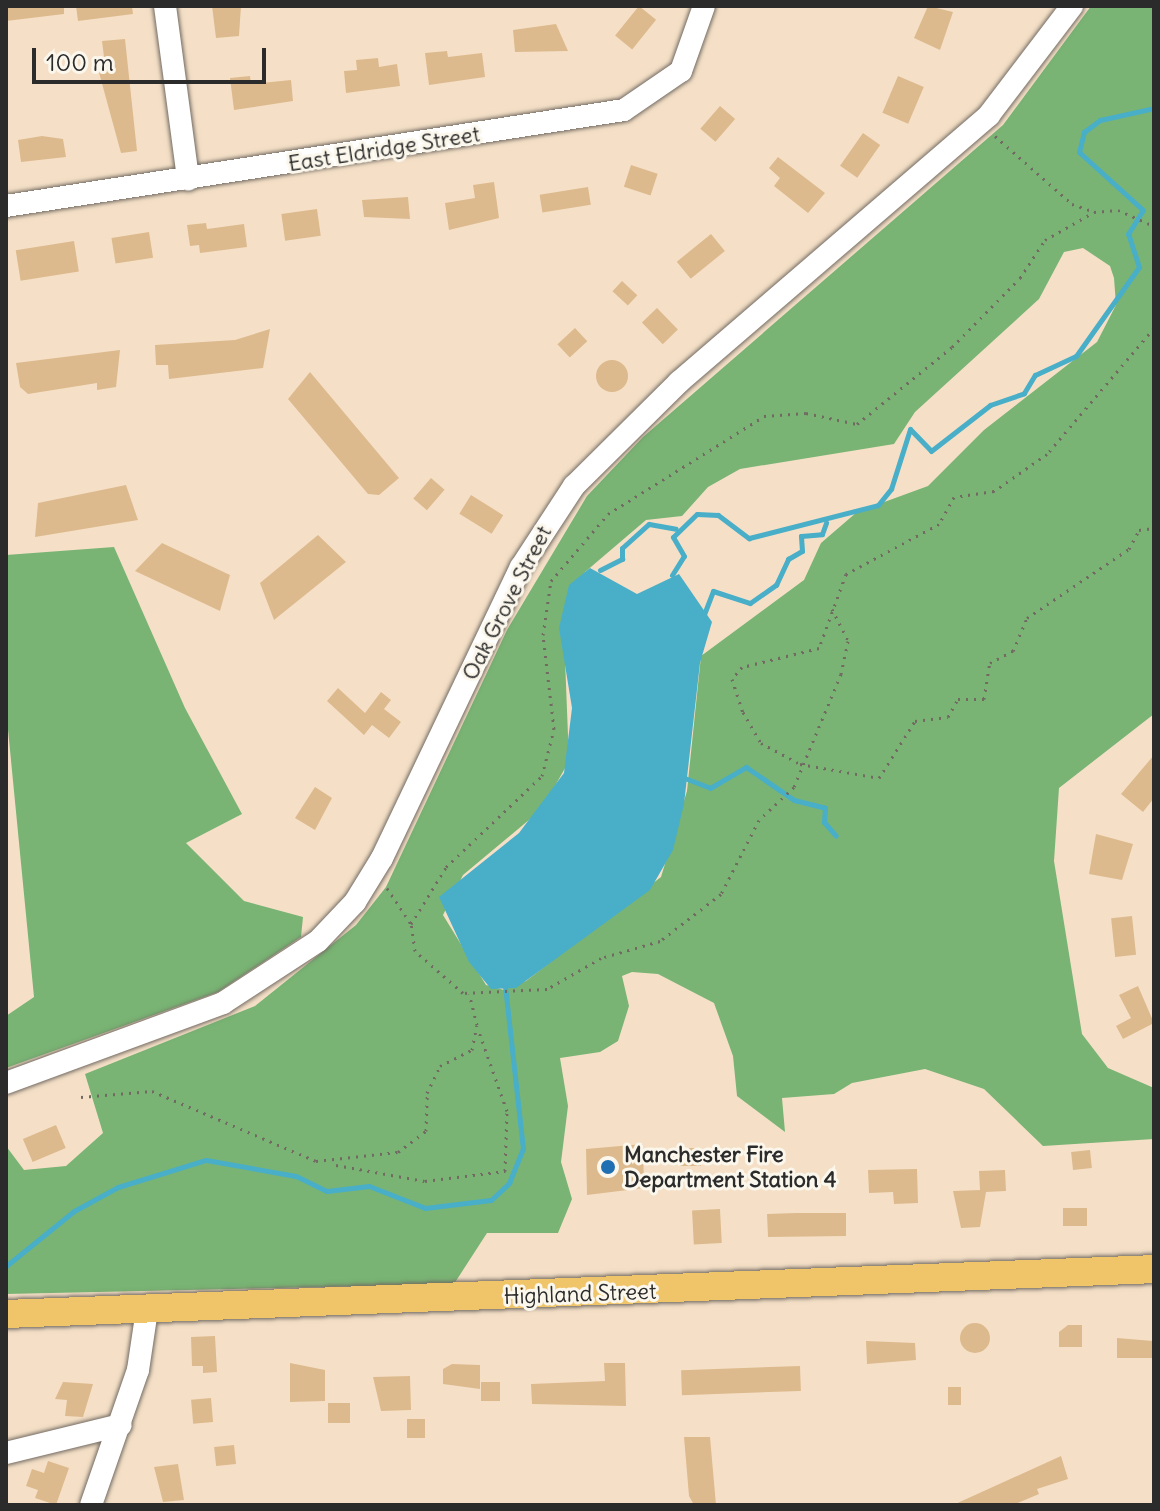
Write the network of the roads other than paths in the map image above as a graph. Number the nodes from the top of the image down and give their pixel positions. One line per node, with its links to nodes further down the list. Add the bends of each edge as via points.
1 (165, 6): 4 (street)
2 (704, 6): 4 (street, East Eldridge Street, via 681,71 624,110)
3 (1072, 6): 6 (street, Oak Grove Street, via 984,119 668,392 574,486 521,567 373,873 318,941 270,976 161,1030)
4 (188, 179): 5 (street, East Eldridge Street)
5 (6, 206)
6 (6, 1083)
7 (1154, 1269): 8 (main road, Highland Street)
8 (147, 1310): 9 (main road, Highland Street); 10 (street)
9 (6, 1314)
10 (121, 1425): 11 (street); 12 (street)
11 (6, 1453)
12 (91, 1505)

